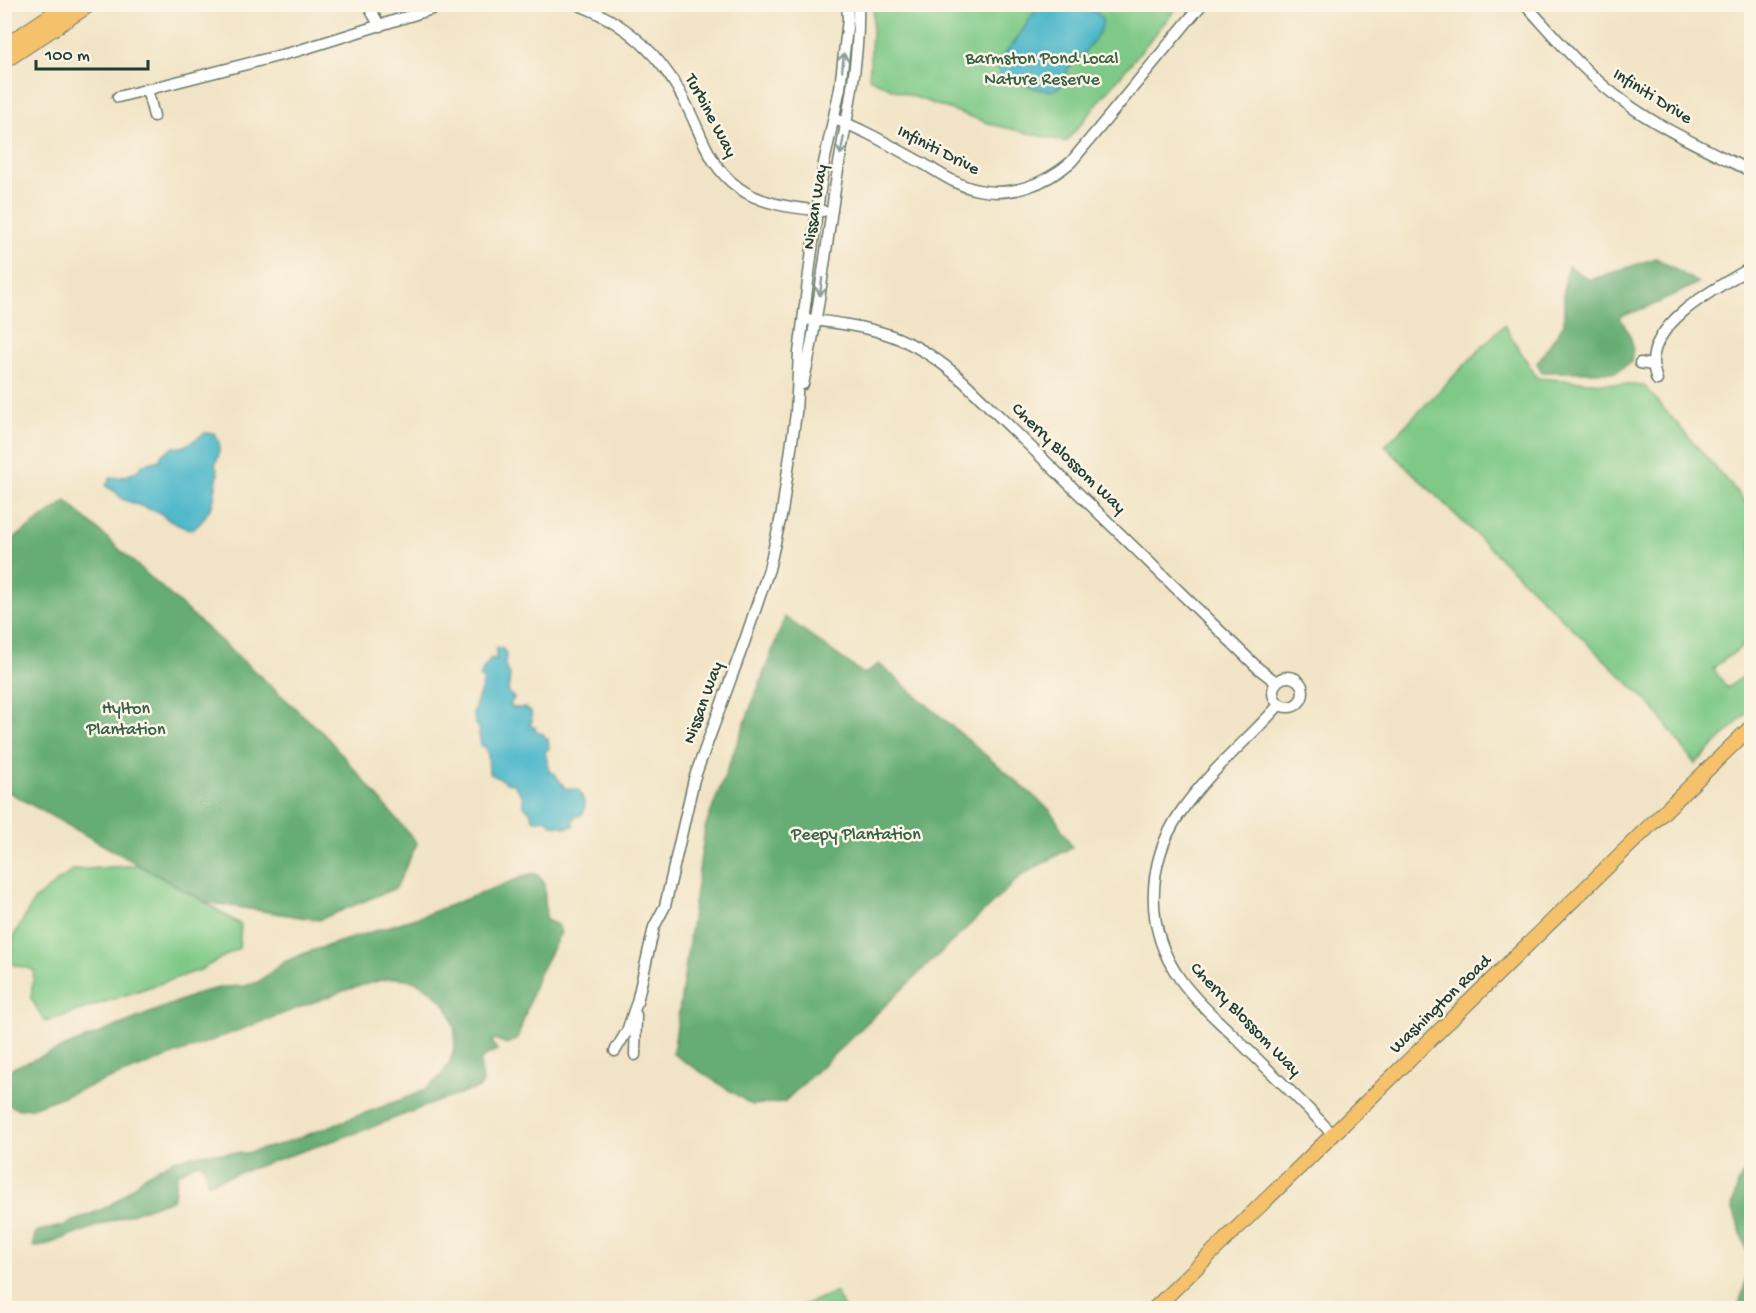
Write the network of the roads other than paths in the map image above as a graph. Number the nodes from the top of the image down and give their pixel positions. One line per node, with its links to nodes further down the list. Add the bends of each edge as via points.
1 (68, 4): 11 (highway)
2 (90, 4): 12 (highway)
3 (367, 4): 10 (street)
4 (448, 4): 10 (street)
5 (576, 4): 19 (street, Turbine Way, via 623,28 660,61 687,104 713,163 733,184 762,199)
6 (847, 4): 16 (street, Nissan Way, one-way to 6)
7 (858, 4): 17 (street, Nissan Way, via 856,64)
8 (1202, 4): 17 (street, Infiniti Drive, via 1071,162 1037,184 999,191 967,187)
9 (1524, 4): 18 (street, Infiniti Drive, via 1582,67 1623,102)
10 (380, 26): 13 (street)
11 (4, 47)
12 (4, 61)
13 (147, 89): 14 (street); 15 (street)
14 (118, 97)
15 (154, 116)
16 (834, 118): 17 (street, Infiniti Drive); 19 (street, Nissan Way)
17 (847, 123): 20 (street, Nissan Way, one-way to 20)
18 (1752, 172)
19 (817, 210): 20 (street, Turbine Way); 22 (street, Nissan Way)
20 (831, 212): 23 (street, Nissan Way, one-way to 23)
21 (1752, 267): 25 (street, via 1680,313 1657,345)
22 (804, 319): 23 (street, Cherry Blossom Way); 27 (street, Nissan Way)
23 (816, 321): 27 (street, Nissan Way); 28 (street, Cherry Blossom Way, via 894,336 941,362)
24 (1640, 363): 25 (street)
25 (1653, 364): 26 (street)
26 (1657, 380)
27 (796, 412): 31 (street, Nissan Way, via 782,512 769,569 694,779 665,906 654,927)
28 (1276, 682): 29 (street, via 1273,697); 29 (street, Cherry Blossom Way, via 1285,677 1295,678 1304,690 1296,706)
29 (1279, 705): 34 (street, Cherry Blossom Way, via 1195,794 1169,831 1154,874 1155,914 1166,956 1191,993)
30 (1752, 726): 34 (main road, Washington Road)
31 (637, 1002): 32 (street); 33 (street)
32 (615, 1051)
33 (635, 1055)
34 (1334, 1136): 35 (main road, Washington Road)
35 (1155, 1308)

